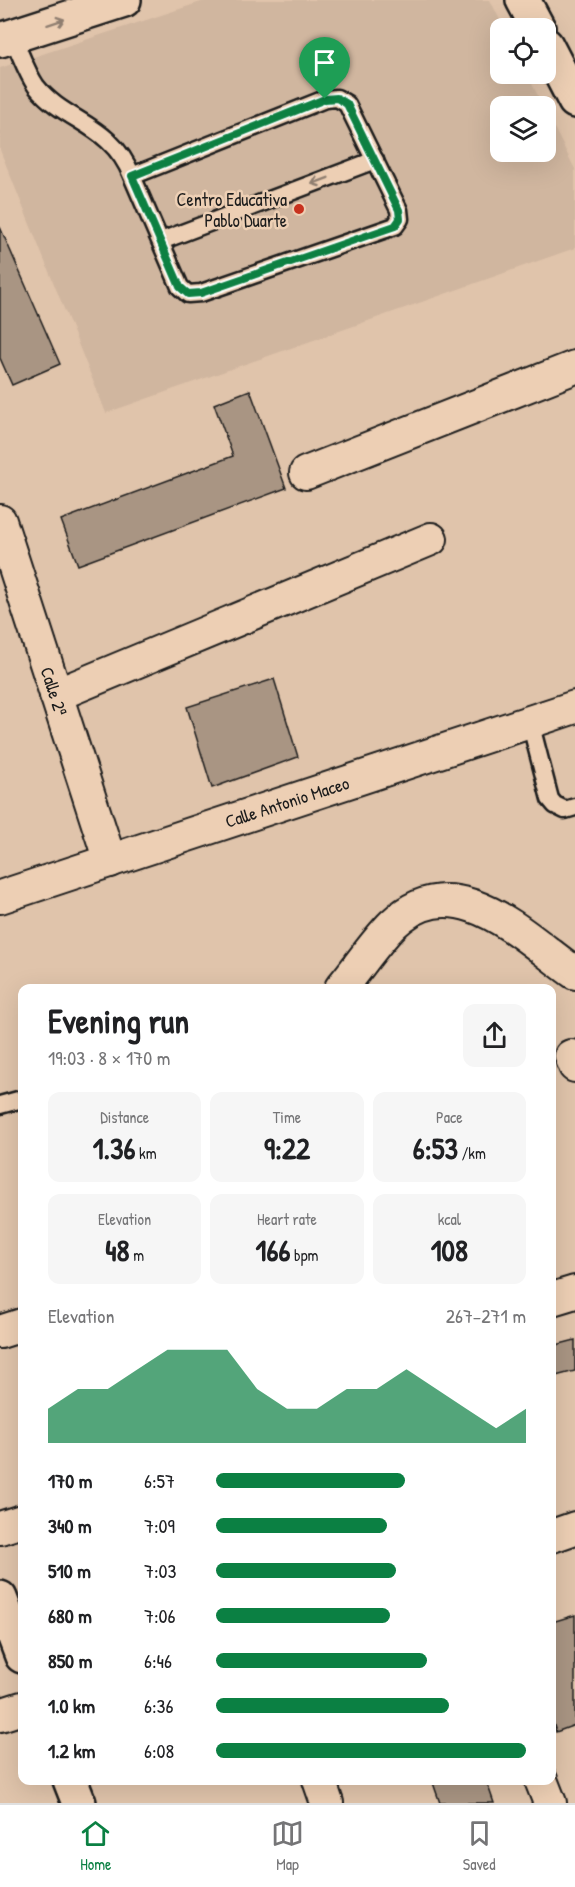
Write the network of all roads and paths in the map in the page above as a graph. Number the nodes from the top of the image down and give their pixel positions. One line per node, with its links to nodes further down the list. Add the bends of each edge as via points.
1 (124, 0): 4 (main road, one-way to 1)
2 (523, 0): 3 (main road)
3 (533, 18)
4 (6, 38): 8 (lane, via 35,85 111,142 125,158)
5 (556, 64): 6 (main road)
6 (575, 101)
7 (375, 160): 8 (lane, via 347,104 337,98 325,99); 9 (lane, one-way to 9); 9 (lane, via 399,210 400,219 395,226 201,293 188,294 180,287)
8 (132, 176): 9 (lane)
9 (161, 241)
10 (575, 367): 11 (street)
11 (306, 473)
12 (0, 521): 14 (street, Calle 2ª)
13 (431, 539): 14 (street)
14 (56, 695): 18 (street, Calle 2ª)
15 (575, 707): 16 (street, Calle Antonio Maceo)
16 (530, 722): 17 (lane, via 550,799 565,810); 18 (street, Calle Antonio Maceo)
17 (575, 807)
18 (110, 861): 19 (street, Calle Antonio Maceo)
19 (0, 897)
20 (575, 973): 21 (street, via 484,908 446,901 414,908 393,925)
21 (344, 984)
22 (18, 1100): 23 (lane)
23 (0, 1105)
24 (575, 1292): 25 (street)
25 (556, 1298)
26 (18, 1326): 27 (street)
27 (0, 1332)
28 (18, 1522): 29 (street)
29 (0, 1528)
30 (575, 1528): 31 (street)
31 (556, 1535)
32 (0, 1598): 33 (main road)
33 (18, 1645)
34 (18, 1709): 35 (street)
35 (0, 1715)
36 (72, 1785): 39 (main road)
37 (321, 1785): 40 (street)
38 (543, 1785): 41 (street)
39 (79, 1803)
40 (327, 1803)
41 (550, 1803)

